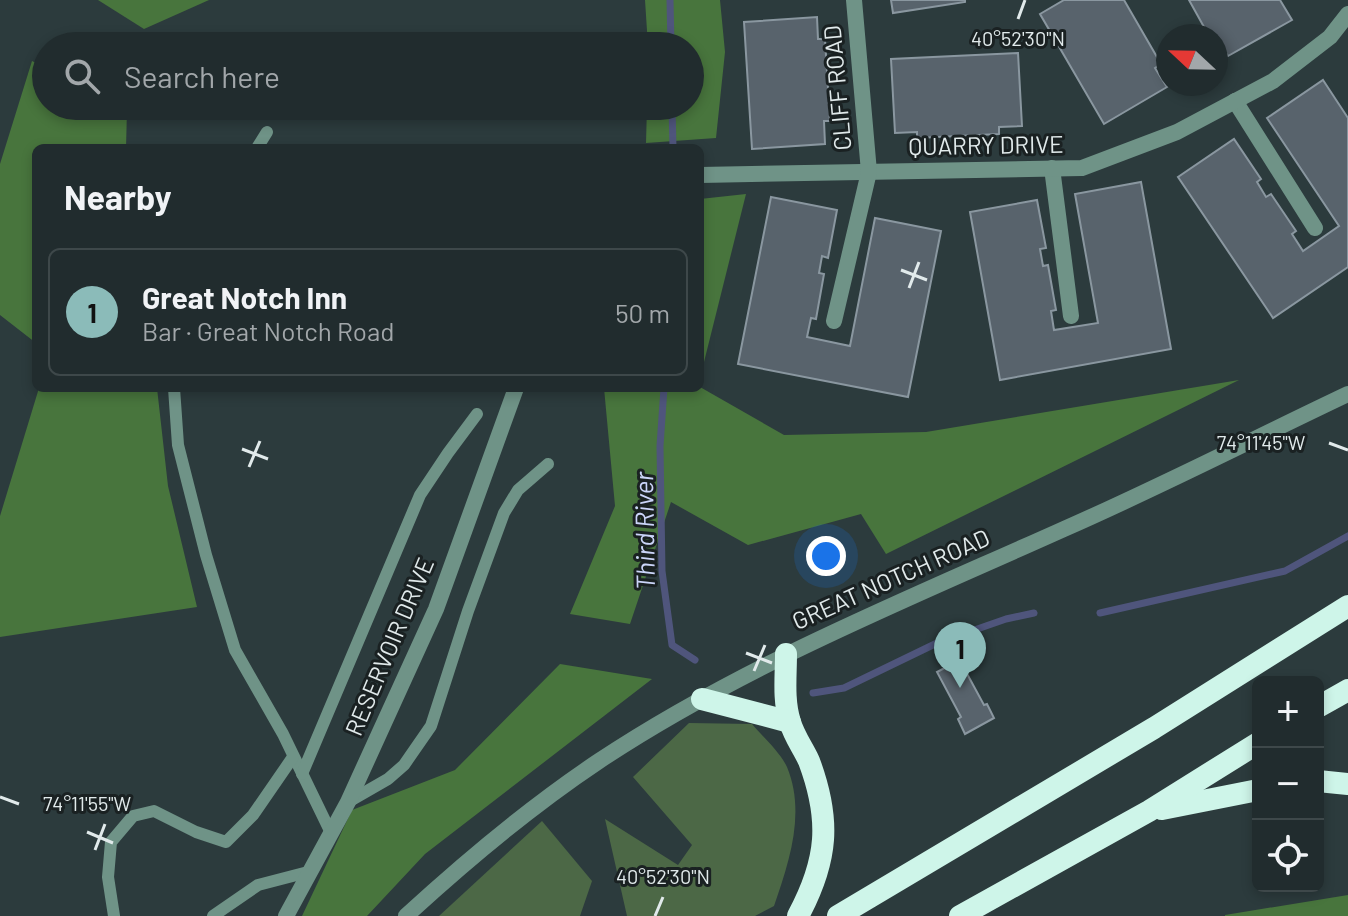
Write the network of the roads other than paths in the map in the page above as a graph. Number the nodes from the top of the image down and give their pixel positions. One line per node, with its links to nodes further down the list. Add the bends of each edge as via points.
1 (854, 0): 7 (street, CLIFF ROAD)
2 (1348, 14): 3 (street, QUARRY DRIVE, via 1330,37 1273,81)
3 (1235, 101): 6 (street, QUARRY DRIVE, via 1177,132 1082,168); 9 (street)
4 (267, 132): 5 (lane)
5 (260, 144)
6 (1052, 168): 7 (street, QUARRY DRIVE); 10 (street)
7 (869, 172): 8 (street); 11 (street, CLIFF ROAD)
8 (704, 175)
9 (1315, 228)
10 (1071, 316)
11 (834, 321)
12 (174, 392): 24 (lane, via 178,445 235,650)
13 (515, 392): 29 (street, RESERVOIR DRIVE, via 436,609)
14 (1348, 394): 18 (street, GREAT NOTCH ROAD)
15 (477, 414): 25 (lane, via 420,495)
16 (548, 464): 29 (lane, via 518,490 504,513 424,737 388,779)
17 (1348, 606): 38 (highway)
18 (786, 654): 20 (street, GREAT NOTCH ROAD); 22 (highway)
19 (1348, 690): 21 (highway)
20 (702, 699): 22 (highway); 36 (street, GREAT NOTCH ROAD, via 551,795)
21 (1324, 704)
22 (790, 722): 37 (highway, via 820,793 825,833 814,887)
23 (1252, 747): 30 (highway)
24 (293, 757): 25 (lane); 33 (lane, via 253,815 226,842 154,811 133,816 111,842 108,877)
25 (302, 774): 31 (lane)
26 (1324, 782): 27 (highway)
27 (1348, 784)
28 (1252, 791): 30 (highway)
29 (348, 802): 31 (street, RESERVOIR DRIVE)
30 (1149, 811): 39 (highway)
31 (331, 833): 32 (street, RESERVOIR DRIVE)
32 (308, 872): 34 (lane, via 258,885); 35 (street, RESERVOIR DRIVE)
33 (114, 916)
34 (214, 916)
35 (286, 916)
36 (406, 916)
37 (798, 916)
38 (838, 916)
39 (960, 916)

